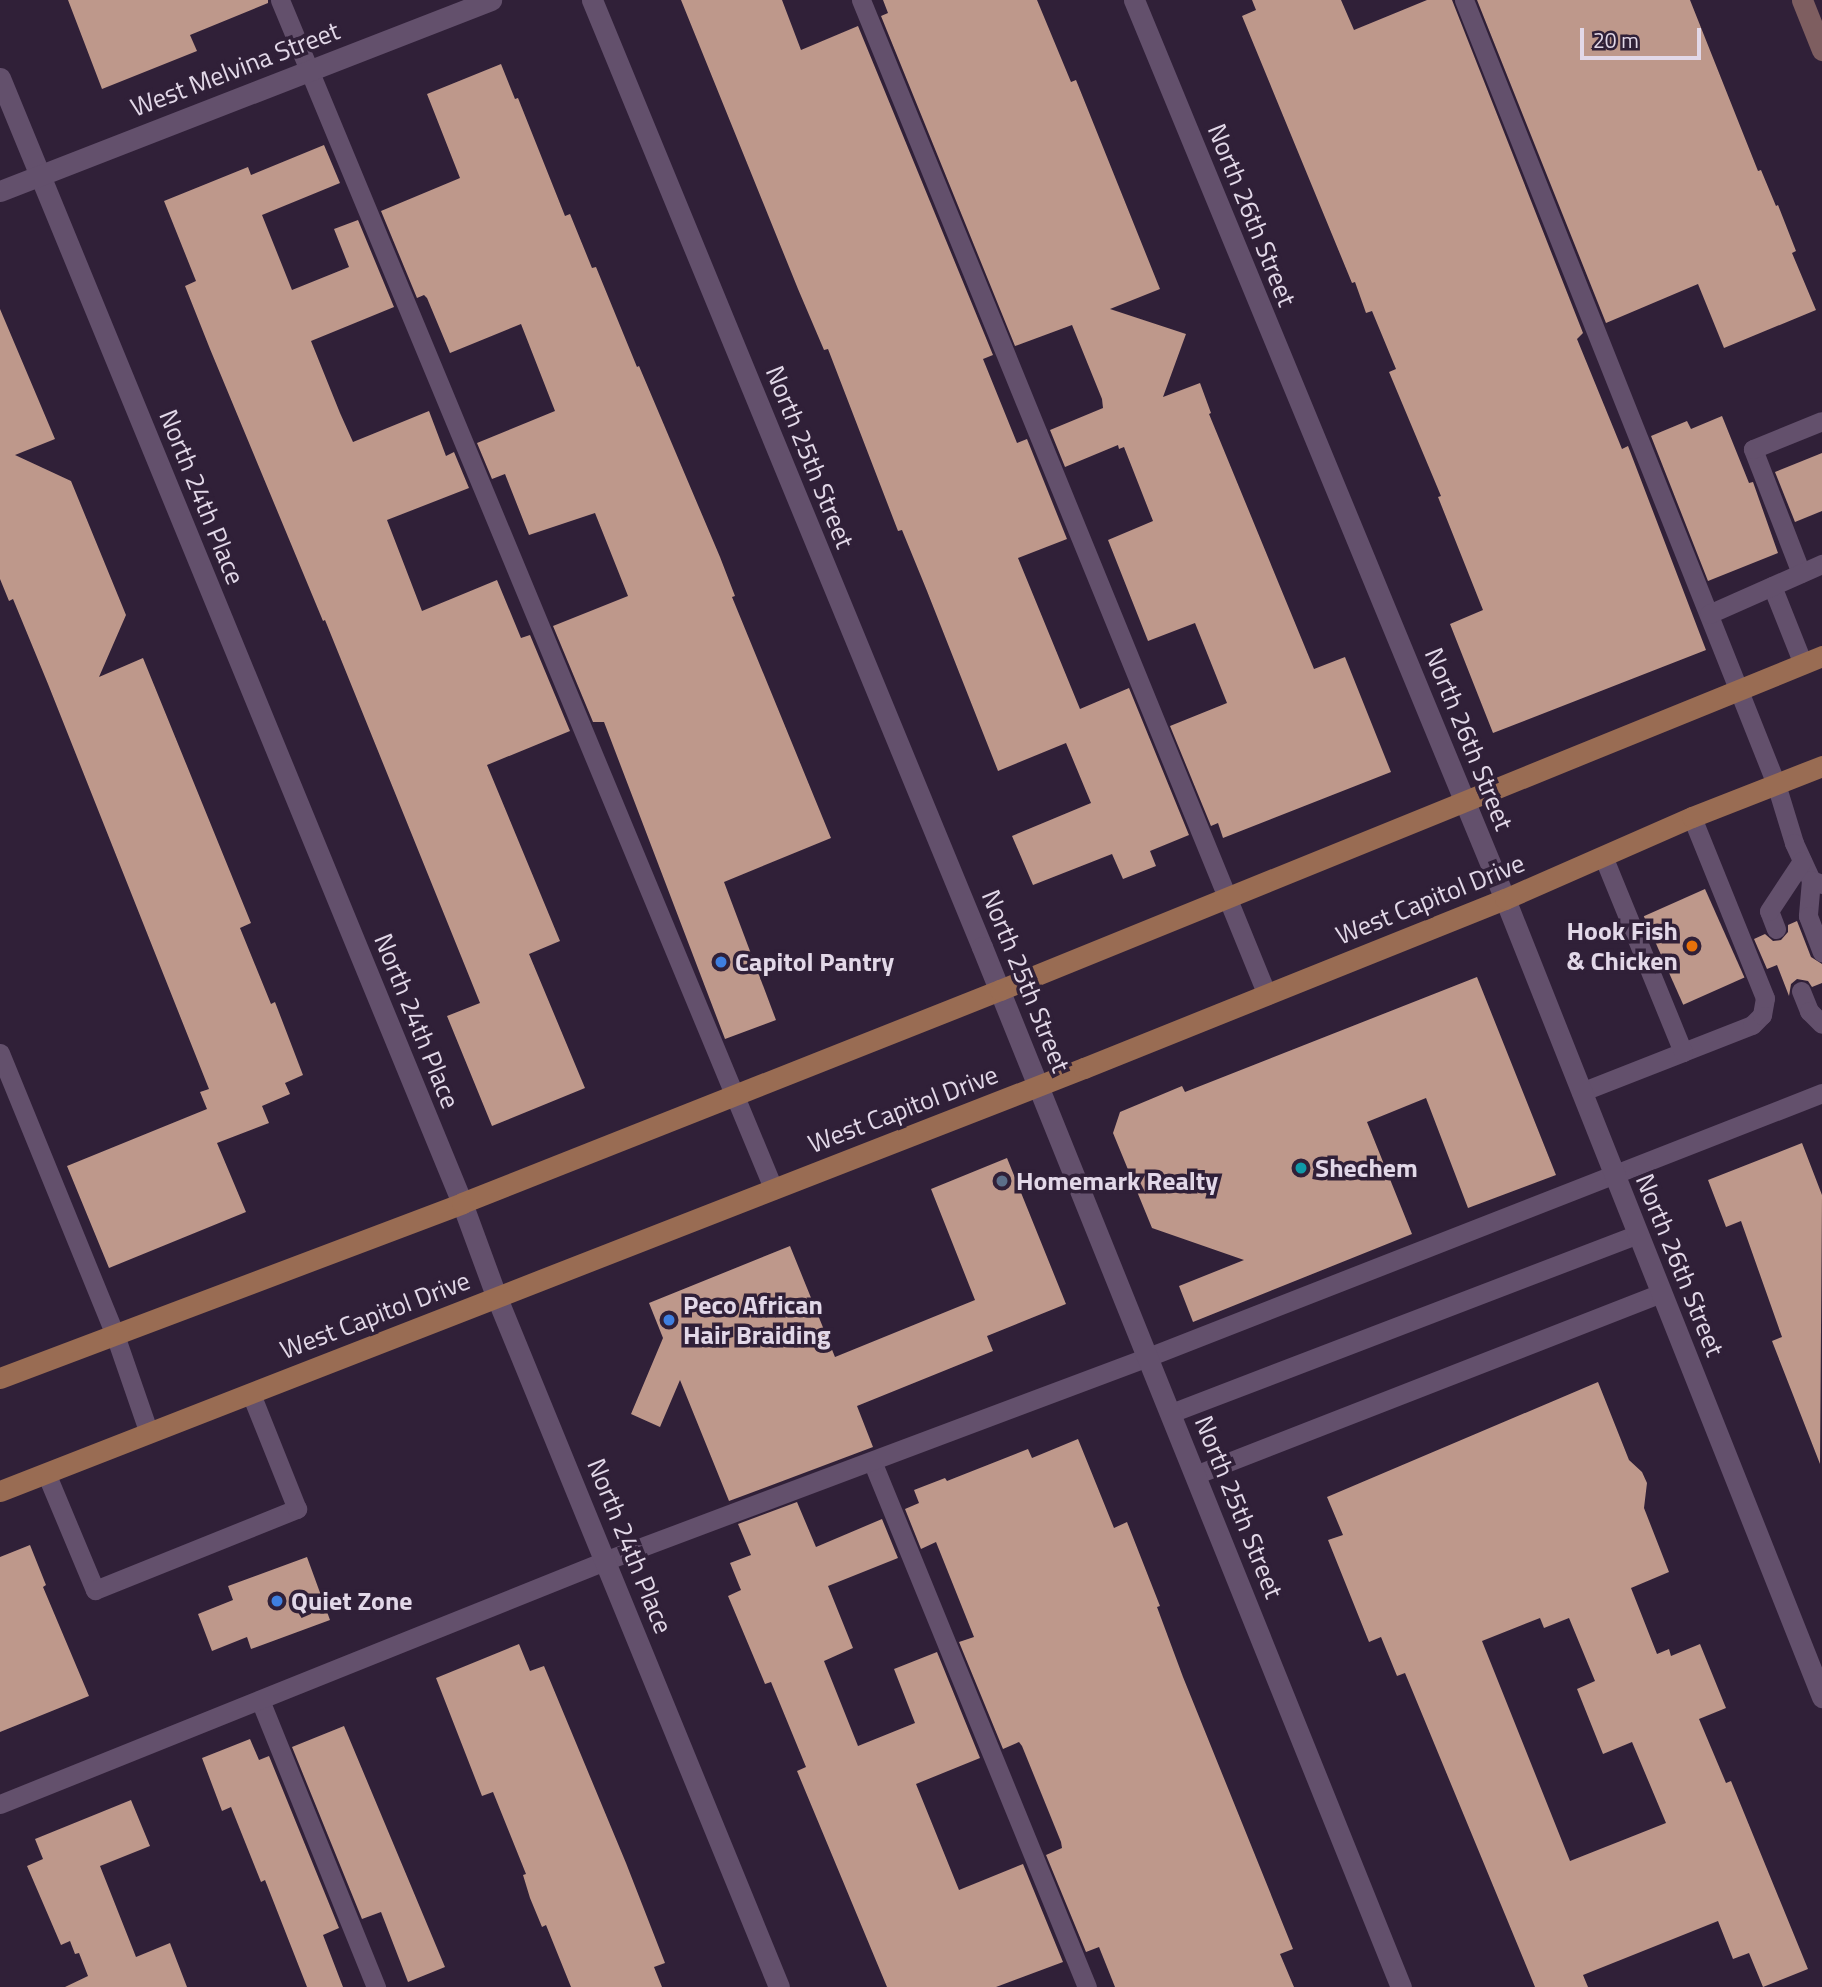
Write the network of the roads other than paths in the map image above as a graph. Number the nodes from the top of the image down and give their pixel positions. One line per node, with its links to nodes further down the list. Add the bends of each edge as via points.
1 (281, 0): 9 (lane)
2 (491, 0): 9 (street, West Melvina Street)
3 (592, 0): 31 (street, North 25th Street)
4 (862, 0): 27 (lane)
5 (1134, 0): 22 (street, North 26th Street)
6 (1464, 0): 17 (lane)
7 (1802, 0): 8 (main road)
8 (1822, 50)
9 (309, 71): 11 (street, West Melvina Street); 40 (lane)
10 (0, 78): 11 (street, North 24th Place)
11 (39, 176): 12 (street, West Melvina Street); 43 (street, North 24th Place)
12 (0, 191)
13 (1822, 421): 15 (lane, via 1753,449)
14 (1822, 564): 15 (lane)
15 (1801, 573): 16 (lane)
16 (1772, 586): 17 (lane); 18 (lane)
17 (1709, 614): 19 (lane)
18 (1813, 660): 19 (main road)
19 (1739, 691): 21 (lane); 22 (main road)
20 (1822, 766): 21 (main road, West Capitol Drive)
21 (1776, 784): 23 (main road, West Capitol Drive); 25 (lane)
22 (1465, 804): 27 (main road); 28 (street, North 26th Street)
23 (1692, 817): 24 (main road, West Capitol Drive); 35 (lane, via 1765,998 1762,1015 1752,1025)
24 (1603, 856): 28 (main road, West Capitol Drive); 35 (lane)
25 (1802, 861): 26 (lane); 29 (lane, via 1769,911)
26 (1816, 882): 30 (lane, via 1808,916)
27 (1227, 899): 31 (main road); 33 (lane)
28 (1505, 899): 33 (main road, West Capitol Drive); 38 (street, North 26th Street)
29 (1776, 929)
30 (1822, 951)
31 (1000, 990): 37 (street, North 25th Street); 40 (main road)
32 (1801, 991): 34 (lane, via 1809,1011)
33 (1267, 995): 37 (main road, West Capitol Drive)
34 (1822, 1024)
35 (1683, 1052): 38 (lane)
36 (0, 1053): 47 (lane)
37 (1039, 1086): 42 (main road, West Capitol Drive); 48 (street, North 25th Street)
38 (1581, 1092): 41 (street, North 26th Street)
39 (1822, 1093): 41 (lane)
40 (734, 1095): 42 (lane); 43 (main road)
41 (1614, 1173): 44 (street, North 26th Street); 48 (lane)
42 (774, 1190): 46 (main road, West Capitol Drive)
43 (462, 1203): 46 (street, North 24th Place); 47 (main road)
44 (1638, 1234): 45 (street, North 26th Street); 51 (lane)
45 (1661, 1293): 55 (lane); 58 (street, North 26th Street)
46 (497, 1298): 50 (main road, West Capitol Drive); 57 (street, North 24th Place)
47 (115, 1335): 49 (main road); 52 (lane)
48 (1148, 1357): 51 (street, North 25th Street); 53 (lane)
49 (0, 1378)
50 (251, 1394): 52 (main road, West Capitol Drive); 54 (lane, via 297,1509 95,1590)
51 (1171, 1413): 55 (street, North 25th Street)
52 (149, 1433): 54 (main road, West Capitol Drive)
53 (872, 1461): 57 (lane); 63 (lane)
54 (46, 1473): 56 (main road, West Capitol Drive)
55 (1195, 1475): 64 (street, North 25th Street)
56 (0, 1491)
57 (607, 1560): 59 (lane); 62 (street, North 24th Place)
58 (1822, 1697)
59 (260, 1700): 60 (lane); 61 (lane)
60 (0, 1804)
61 (376, 1987)
62 (779, 1987)
63 (1087, 1987)
64 (1401, 1987)

